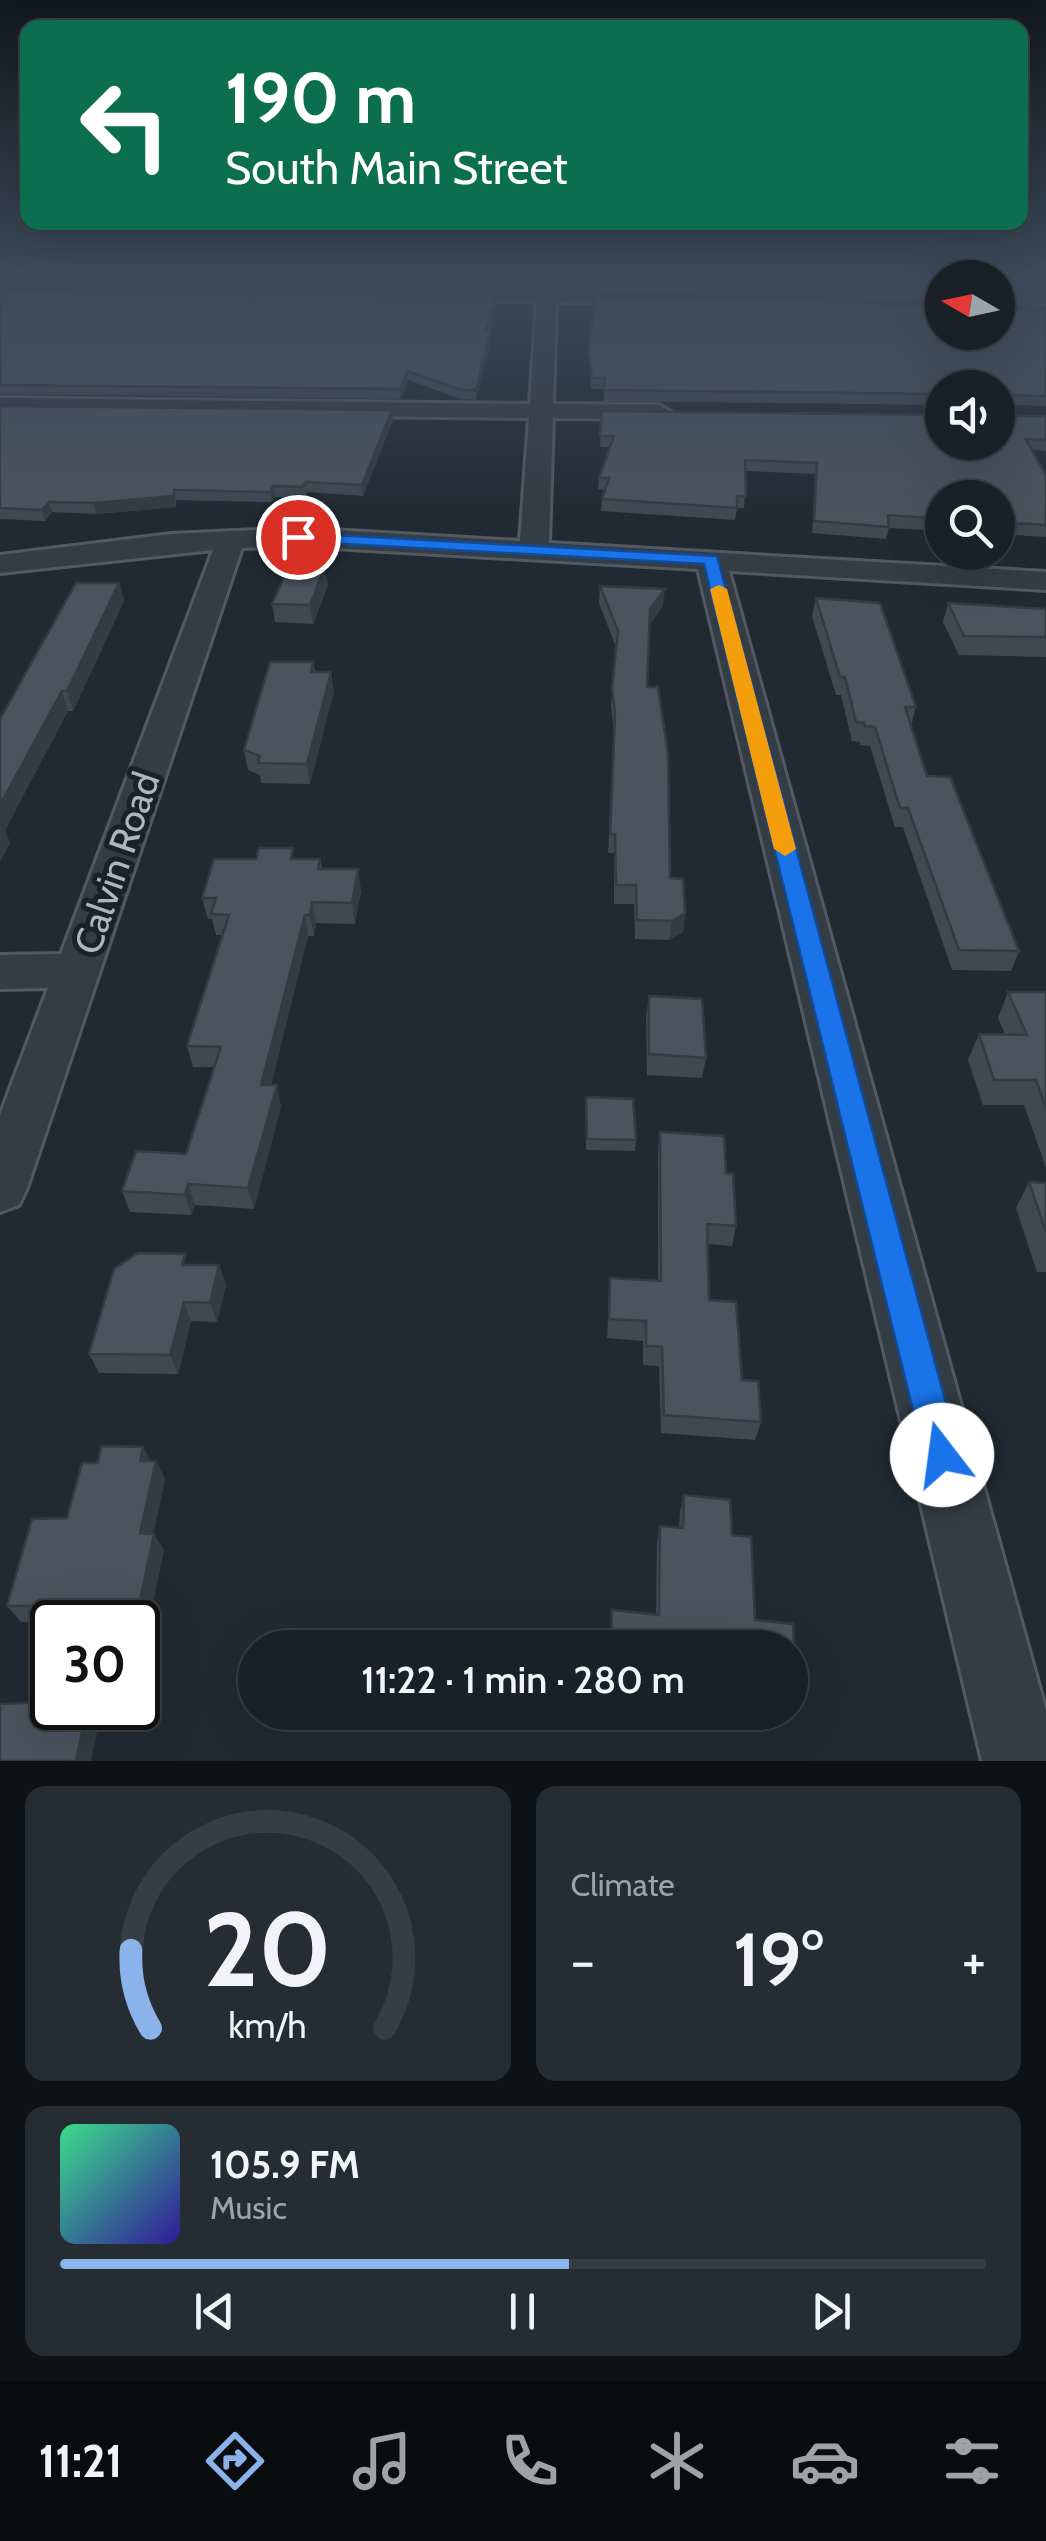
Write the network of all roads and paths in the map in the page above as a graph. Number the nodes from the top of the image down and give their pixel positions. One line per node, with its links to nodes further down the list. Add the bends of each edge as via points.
1 (543, 355): 3 (street)
2 (0, 405): 3 (street)
3 (539, 411): 4 (street); 6 (street)
4 (693, 412)
5 (232, 538): 6 (street); 8 (street); 10 (street, Calvin Road)
6 (534, 548): 7 (street)
7 (711, 560): 9 (street); 13 (street)
8 (0, 564)
9 (1046, 581)
10 (79, 970): 11 (street); 12 (street, Calvin Road)
11 (0, 972)
12 (0, 1188)
13 (1021, 1761)

